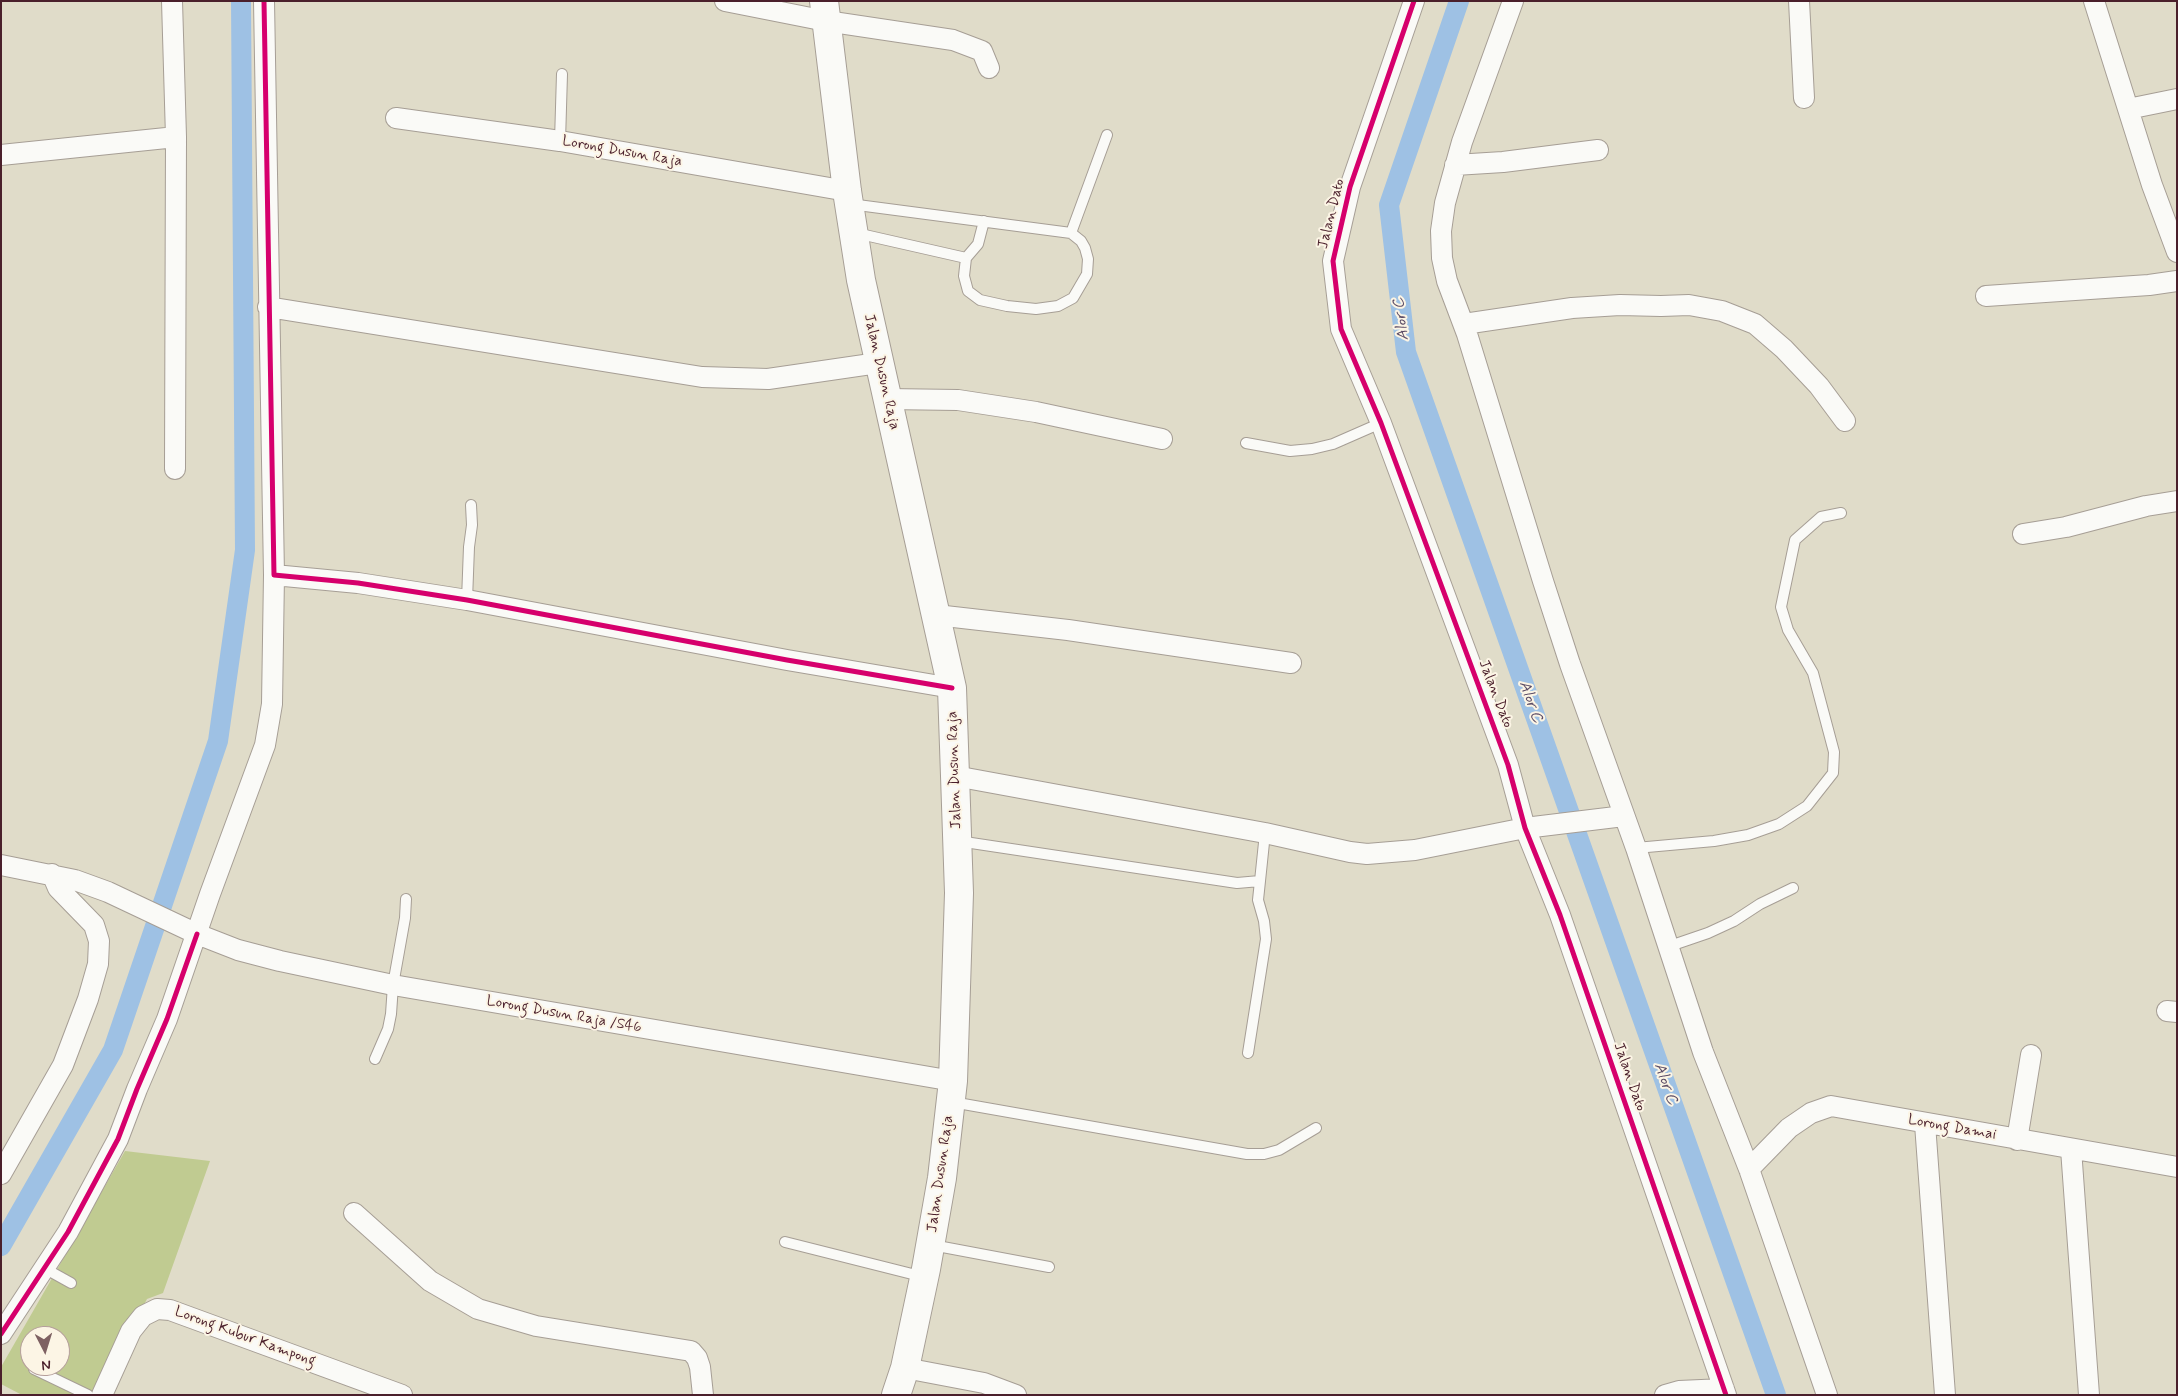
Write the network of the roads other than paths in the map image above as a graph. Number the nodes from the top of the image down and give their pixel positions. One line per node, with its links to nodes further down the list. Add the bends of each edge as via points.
1 (172, 1): 16 (street)
2 (264, 1): 29 (street)
3 (725, 1): 8 (street)
4 (1414, 1): 34 (street, Jalan Dato, via 1350,187 1333,261 1341,329)
5 (1513, 1): 20 (street)
6 (1799, 1): 11 (street)
7 (2094, 1): 13 (street)
8 (825, 11): 9 (street, via 953,40 982,51); 21 (main road, Jalan Dusun Raja)
9 (989, 68)
10 (562, 74): 17 (lane)
11 (1804, 98)
12 (2177, 99): 13 (street)
13 (2128, 109): 25 (street)
14 (396, 118): 17 (street, Lorong Dusun Raja)
15 (1107, 134): 24 (lane)
16 (176, 137): 19 (street); 37 (street)
17 (560, 141): 21 (street, Lorong Dusun Raja)
18 (1598, 150): 20 (street)
19 (1, 155)
20 (1455, 165): 30 (street, via 1444,203 1442,258 1447,282)
21 (848, 197): 22 (lane); 23 (main road, Jalan Dusun Raja)
22 (984, 221): 24 (lane); 26 (lane, via 978,244)
23 (854, 232): 26 (lane); 31 (main road, Jalan Dusun Raja)
24 (1072, 233): 26 (lane, via 1085,248 1087,274 1073,298 1058,306 1036,309 1007,306 974,297 965,285)
25 (2177, 252)
26 (966, 258)
27 (2177, 281): 28 (street)
28 (1986, 296)
29 (268, 307): 31 (street, via 702,377 768,379); 42 (street)
30 (1464, 324): 33 (street, via 1572,308 1620,305 1689,305 1722,311 1755,324 1784,349 1819,386); 48 (street)
31 (878, 363): 32 (main road, Jalan Dusun Raja)
32 (887, 398): 35 (street, via 958,400 1036,412); 44 (main road, Jalan Dusun Raja)
33 (1845, 421)
34 (1381, 423): 36 (lane, via 1333,444 1312,449 1290,451); 49 (street, Jalan Dato, via 1508,765)
35 (1162, 439)
36 (1246, 442)
37 (175, 469)
38 (2177, 501): 41 (street)
39 (471, 505): 43 (lane)
40 (1841, 513): 52 (lane, via 1821,517 1795,540 1781,607 1788,630 1813,673 1834,752 1833,773 1807,806 1779,824 1714,841)
41 (2023, 534)
42 (274, 575): 43 (street, via 358,583); 58 (street, via 272,704 265,745 210,894)
43 (467, 600): 46 (street)
44 (936, 615): 45 (street, via 1068,630); 46 (main road, Jalan Dusun Raja)
45 (1291, 663)
46 (952, 688): 47 (main road, Jalan Dusun Raja)
47 (955, 776): 50 (street); 51 (main road, Jalan Dusun Raja)
48 (1619, 816): 49 (street); 52 (street)
49 (1528, 828): 50 (street, via 1415,850 1367,854); 82 (street, Jalan Dato)
50 (1265, 833): 55 (lane)
51 (958, 841): 55 (lane, via 1237,883); 64 (main road, Jalan Dusun Raja)
52 (1636, 848): 59 (street)
53 (1, 864): 54 (street, Lorong Dusun Raja /S46)
54 (52, 874): 58 (street, Lorong Dusun Raja /S46, via 121,898); 71 (street, via 58,888 94,925 99,941 98,964 63,1064)
55 (1260, 881): 61 (lane, via 1258,900 1266,939)
56 (1793, 888): 59 (lane, via 1734,921)
57 (406, 899): 60 (lane)
58 (189, 931): 60 (street, Lorong Dusun Raja /S46, via 246,952); 76 (street, via 167,1019 118,1139 68,1232)
59 (1667, 947): 70 (street, via 1703,1052)
60 (393, 985): 63 (lane, via 388,1029); 64 (street, Lorong Dusun Raja /S46)
61 (1248, 1053)
62 (2030, 1055): 67 (street)
63 (375, 1059)
64 (952, 1091): 66 (lane, via 1247,1154 1279,1150); 74 (main road, Jalan Dusun Raja)
65 (1925, 1124): 67 (street, Lorong Damai); 70 (street, Lorong Damai, via 1831,1106 1811,1113 1789,1128); 91 (street)
66 (1316, 1128)
67 (2017, 1140): 68 (street, Lorong Damai)
68 (2071, 1149): 69 (street, Lorong Damai); 92 (street)
69 (2177, 1167)
70 (1749, 1169): 90 (street)
71 (1, 1174)
72 (354, 1213): 86 (street, via 430,1281 478,1309 536,1326 690,1352 700,1367)
73 (785, 1242): 77 (lane)
74 (931, 1244): 75 (lane); 77 (main road, Jalan Dusun Raja)
75 (1049, 1266)
76 (44, 1268): 78 (lane); 79 (street)
77 (924, 1277): 80 (main road, Jalan Dusun Raja)
78 (71, 1283)
79 (1, 1334)
80 (904, 1368): 87 (main road, Jalan Dusun Raja); 88 (street, via 984,1384)
81 (49, 1376): 83 (lane)
82 (1725, 1392): 89 (street, via 1679,1391)
83 (88, 1395)
84 (102, 1395): 85 (street, Lorong Kubur Kampong, via 132,1330 143,1316 164,1310)
85 (402, 1395)
86 (703, 1395)
87 (896, 1395)
88 (1016, 1395)
89 (1666, 1395)
90 (1827, 1395)
91 (1945, 1395)
92 (2089, 1395)

